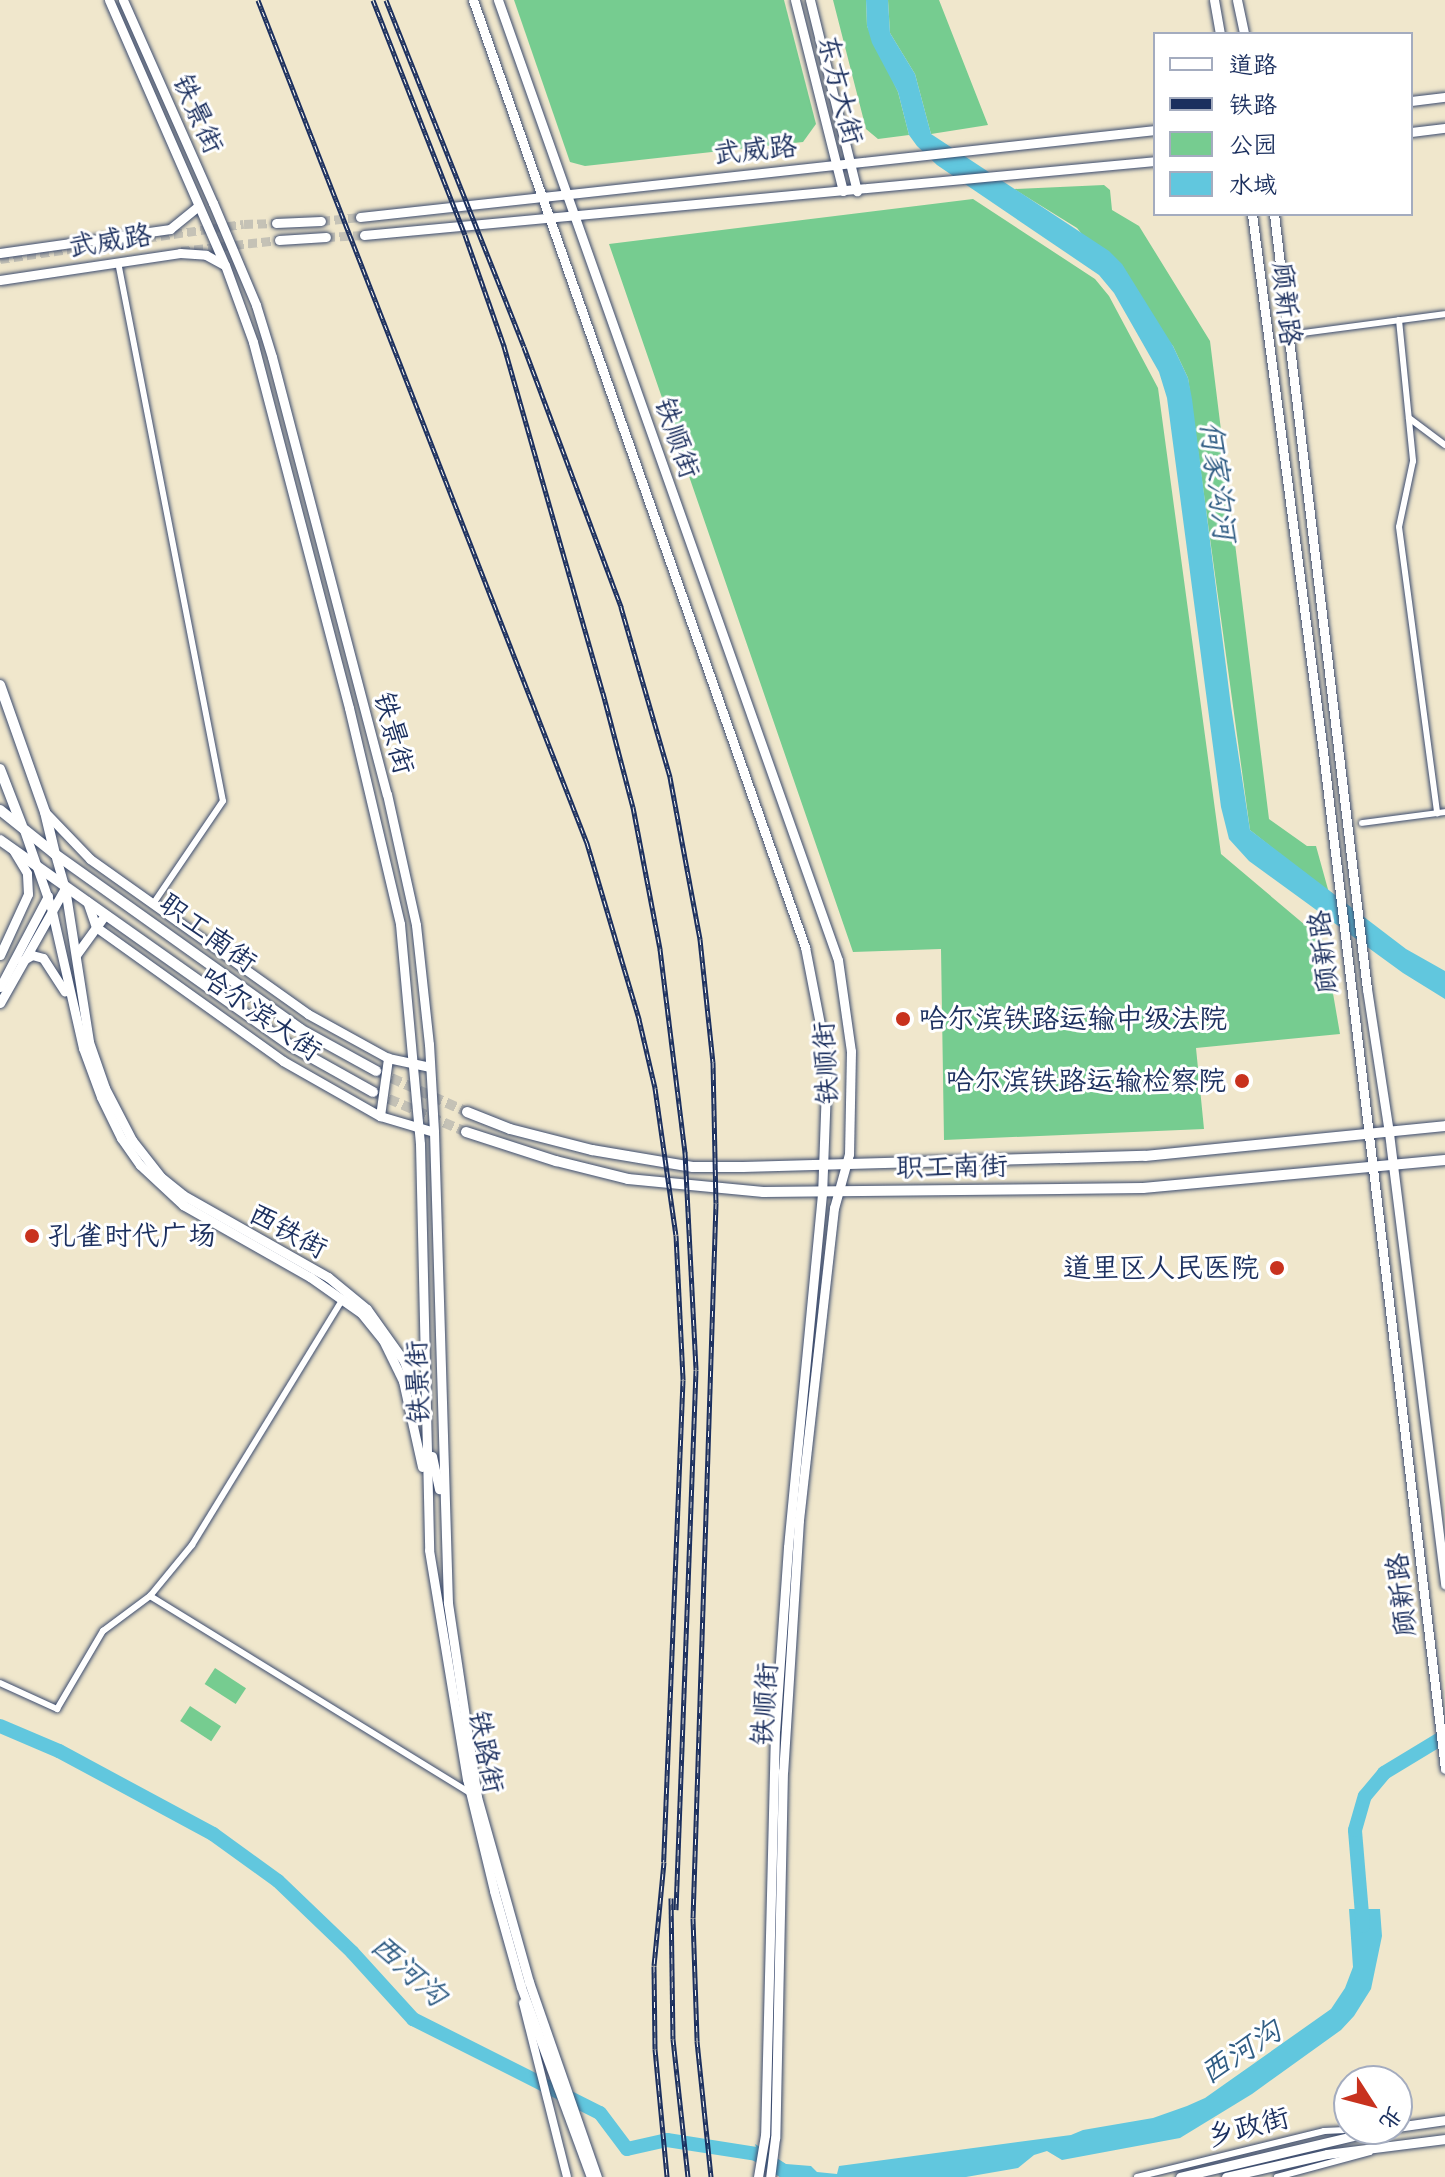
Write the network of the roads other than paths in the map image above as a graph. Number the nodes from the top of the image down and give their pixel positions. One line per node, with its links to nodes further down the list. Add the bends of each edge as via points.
1 (109, 0): 23 (main road, 铁景街)
2 (123, 0): 69 (main road, 铁景街, via 256,305 272,357 387,794 416,925)
3 (473, 0): 22 (main road, 铁顺街)
4 (498, 0): 21 (main road, 铁顺街)
5 (795, 0): 18 (main road, 东方大街)
6 (810, 0): 17 (main road, 东方大街)
7 (1214, 0): 9 (main road)
8 (1237, 0): 10 (main road)
9 (1220, 32)
10 (1244, 32)
11 (1445, 97): 12 (main road)
12 (1413, 101)
13 (1445, 128): 15 (main road)
14 (1153, 130): 17 (main road, 武威路)
15 (1413, 132)
16 (1153, 161): 20 (main road, 武威路)
17 (851, 162): 18 (main road, 武威路); 20 (main road, 东方大街)
18 (835, 163): 19 (main road, 东方大街); 21 (main road, 武威路)
19 (843, 191): 20 (main road, 武威路); 24 (main road, 武威路)
20 (857, 191)
21 (567, 192): 22 (main road, 武威路); 24 (main road, 铁顺街)
22 (541, 195): 25 (main road, 铁顺街); 28 (main road, 武威路)
23 (198, 206): 34 (main road, 武威路, via 170,229); 36 (main road, 铁景街)
24 (574, 214): 25 (main road, 武威路); 81 (main road, 铁顺街, via 838,960 851,1051)
25 (548, 216): 31 (main road, 武威路); 82 (main road, 铁顺街, via 805,947 827,1060)
26 (1252, 216): 79 (main road, 顾新路)
27 (1274, 216): 40 (main road, 顾新路)
28 (360, 217)
29 (321, 221): 30 (main road)
30 (276, 223)
31 (364, 235)
32 (326, 237): 33 (main road)
33 (279, 240)
34 (0, 253)
35 (118, 262): 36 (main road, 武威路, via 192,253); 37 (main road, 武威路); 57 (street, via 223,801)
36 (225, 265): 68 (main road, 铁景街, via 253,342 360,754 400,924)
37 (0, 280)
38 (1445, 314): 39 (street)
39 (1399, 320): 40 (street); 41 (street)
40 (1288, 335): 78 (main road, 顾新路)
41 (1409, 418): 42 (street); 47 (street, via 1413,461 1399,527)
42 (1445, 445)
43 (0, 685): 46 (main road)
44 (0, 769): 49 (main road)
45 (0, 810): 49 (main road, 职工南街)
46 (45, 812): 52 (main road); 57 (main road, 职工南街, via 90,859)
47 (1441, 813): 48 (street)
48 (1362, 823)
49 (22, 826): 52 (main road, 职工南街); 53 (main road)
50 (0, 840): 51 (main road, 职工南街)
51 (11, 848): 53 (main road, 职工南街); 61 (main road, via 25,868 29,889)
52 (55, 854): 54 (main road); 70 (main road, 职工南街, via 300,1029)
53 (39, 868): 54 (main road, 职工南街); 55 (main road)
54 (65, 888): 56 (main road, 职工南街); 58 (main road); 62 (main road)
55 (48, 896): 58 (main road); 64 (main road)
56 (87, 901): 59 (main road, 职工南街); 60 (main road)
57 (153, 904): 67 (main road, 哈尔滨大街, via 308,1014)
58 (51, 907): 63 (main road); 66 (main road)
59 (105, 915): 60 (main road); 71 (main road, 职工南街, via 291,1046)
60 (96, 927): 62 (main road); 73 (main road, 哈尔滨大街, via 283,1061)
61 (0, 955)
62 (76, 955): 66 (main road)
63 (22, 961): 65 (main road); 66 (main road, via 32,955 43,958)
64 (0, 987)
65 (0, 1003)
66 (76, 1008): 87 (main road, 西铁街, via 101,1097 140,1165 194,1212); 88 (main road, 西铁街, via 105,1088 142,1154 183,1195 328,1277 367,1309 404,1361)
67 (388, 1058): 68 (main road, 哈尔滨大街); 73 (main road)
68 (414, 1063): 69 (main road, 哈尔滨大街); 75 (main road, 铁景街)
69 (430, 1067): 76 (main road, 铁景街)
70 (376, 1071)
71 (373, 1092)
72 (467, 1112): 82 (main road, 职工南街, via 553,1142 693,1167)
73 (380, 1116): 75 (main road, 哈尔滨大街)
74 (1445, 1126): 78 (main road, 职工南街)
75 (419, 1127): 76 (main road, 哈尔滨大街); 88 (main road, 铁景街)
76 (434, 1132): 90 (main road, 铁景街)
77 (466, 1132): 86 (main road, 职工南街, via 556,1161 660,1185)
78 (1389, 1133): 79 (main road, 职工南街); 83 (main road, 顾新路)
79 (1368, 1135): 81 (main road, 职工南街, via 1145,1156); 84 (main road, 顾新路)
80 (1445, 1160): 83 (main road, 职工南街)
81 (846, 1163): 82 (main road, 职工南街); 85 (main road, 铁顺街)
82 (824, 1164): 86 (main road, 铁顺街)
83 (1393, 1168): 84 (main road, 职工南街); 91 (main road, 顾新路)
84 (1372, 1169): 85 (main road, 职工南街, via 1143,1188); 94 (main road, 顾新路)
85 (840, 1193): 86 (main road, 职工南街); 102 (main road, 铁顺街, via 834,1208 799,1520 783,1771)
86 (822, 1194): 102 (main road, 铁顺街, via 775,1731)
87 (343, 1299): 89 (main road, 西铁街, via 383,1340 398,1367 412,1411); 92 (street, via 192,1545)
88 (426, 1429): 89 (main road, 铁路街); 90 (main road, 西铁街)
89 (428, 1506): 95 (main road, 铁路街, via 429,1550)
90 (444, 1515): 97 (main road, 铁路街, via 448,1603 477,1797)
91 (1445, 1585)
92 (150, 1596): 93 (street, via 103,1631 57,1709); 95 (street)
93 (0, 1683)
94 (1445, 1769)
95 (470, 1793): 96 (main road, 铁路街)
96 (517, 1975): 97 (main road, 铁路街); 107 (street)
97 (555, 2071): 98 (main road)
98 (570, 2112): 108 (main road); 109 (main road)
99 (1445, 2120): 100 (main road)
100 (1413, 2125)
101 (1333, 2131): 112 (street, 乡政街)
102 (770, 2137): 110 (main road, 铁顺街); 111 (main road, 铁顺街)
103 (1445, 2139): 105 (main road, 乡政街)
104 (1333, 2140): 113 (main road, 乡政街)
105 (1413, 2142)
106 (1389, 2145): 114 (main road, 乡政街); 115 (street, 乡政街)
107 (567, 2177)
108 (591, 2177)
109 (597, 2177)
110 (758, 2177)
111 (770, 2177)
112 (1137, 2177)
113 (1180, 2177)
114 (1226, 2177)
115 (1277, 2177)

